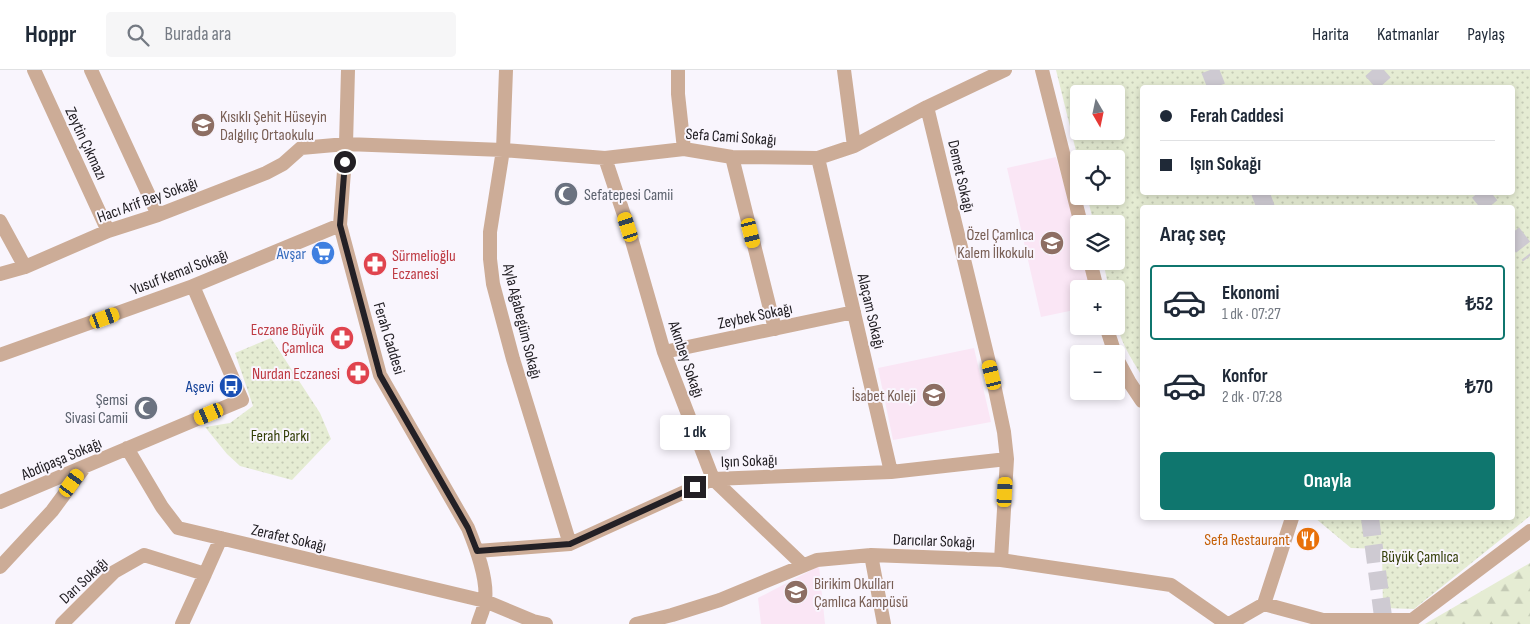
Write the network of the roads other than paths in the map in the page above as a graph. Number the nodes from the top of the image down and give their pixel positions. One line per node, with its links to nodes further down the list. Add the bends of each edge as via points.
1 (34, 70): 22 (street, Zeytin Çıkmazı)
2 (91, 70): 18 (street)
3 (348, 70): 10 (street, Ferah Caddesi)
4 (506, 70): 14 (street, Ayla Ağabegüm Sokağı)
5 (678, 70): 13 (street)
6 (844, 70): 11 (street)
7 (1005, 70): 9 (street, Sefa Cami Sokağı)
8 (1042, 70): 19 (street)
9 (927, 107): 11 (street, Sefa Cami Sokağı); 33 (street, Demet Sokağı, via 992,375)
10 (346, 144): 12 (street, Sefa Cami Sokağı); 14 (street, Sefa Cami Sokağı); 21 (street, Ferah Caddesi)
11 (854, 146): 17 (street, Sefa Cami Sokağı)
12 (301, 148): 18 (street, Hacı Arif Bey Sokağı, via 283,164 266,173)
13 (684, 149): 15 (street, Sefa Cami Sokağı); 16 (street, Sefa Cami Sokağı)
14 (503, 150): 16 (street, Sefa Cami Sokağı); 41 (street, Ayla Ağabegüm Sokağı, via 490,232 493,284)
15 (732, 156): 17 (street, Sefa Cami Sokağı); 27 (street)
16 (606, 158): 28 (street, Akınbey Sokağı)
17 (818, 158): 26 (street, Alaçam Sokağı)
18 (158, 215): 22 (street, Hacı Arif Bey Sokağı)
19 (1079, 215)
20 (0, 221): 23 (street)
21 (340, 225): 25 (street, Yusuf Kemal Sokağı); 42 (street, Ferah Caddesi, via 380,375 468,528)
22 (108, 231): 23 (street, Hacı Arif Bey Sokağı)
23 (25, 267): 24 (street, Hacı Arif Bey Sokağı)
24 (0, 274)
25 (193, 286): 29 (street, Yusuf Kemal Sokağı); 32 (street, Abdipaşa Sokağı, via 242,400)
26 (854, 312): 27 (street, Zeybek Sokağı); 35 (street, Alaçam Sokağı)
27 (775, 328): 28 (street, Zeybek Sokağı)
28 (664, 352): 36 (street, Akınbey Sokağı)
29 (0, 355)
30 (1125, 373): 31 (street)
31 (1140, 398)
32 (128, 448): 34 (street, Abdipaşa Sokağı); 40 (street, Zerafet Sokağı, via 178,528)
33 (1007, 459): 35 (street, Işın Sokağı); 44 (street, Demet Sokağı)
34 (83, 468): 37 (street, Abdipaşa Sokağı); 46 (street, via 52,512)
35 (891, 472): 36 (street, Işın Sokağı)
36 (713, 479): 41 (street, Işın Sokağı); 45 (street, Akınbey Sokağı)
37 (0, 502)
38 (1291, 520): 49 (street)
39 (1530, 531): 49 (street, via 1412,620 1323,620)
40 (221, 538): 47 (street); 48 (street, Zerafet Sokağı)
41 (570, 544): 42 (street, Işın Sokağı)
42 (477, 551): 48 (street, Ferah Caddesi)
43 (871, 555): 44 (street, Darıcılar Sokağı); 45 (street, Darıcılar Sokağı, via 817,560); 55 (street)
44 (1001, 560): 56 (street, Darıcılar Sokağı, via 1171,585)
45 (803, 565): 54 (street, Darıcılar Sokağı, via 720,600)
46 (0, 567)
47 (205, 574): 50 (street, Darı Sokağı, via 144,555 114,572); 51 (street)
48 (485, 601): 52 (street, Ferah Caddesi); 53 (street)
49 (1264, 604): 56 (street)
50 (62, 624)
51 (182, 624)
52 (478, 624)
53 (546, 624)
54 (636, 624)
55 (884, 624)
56 (1228, 624)

